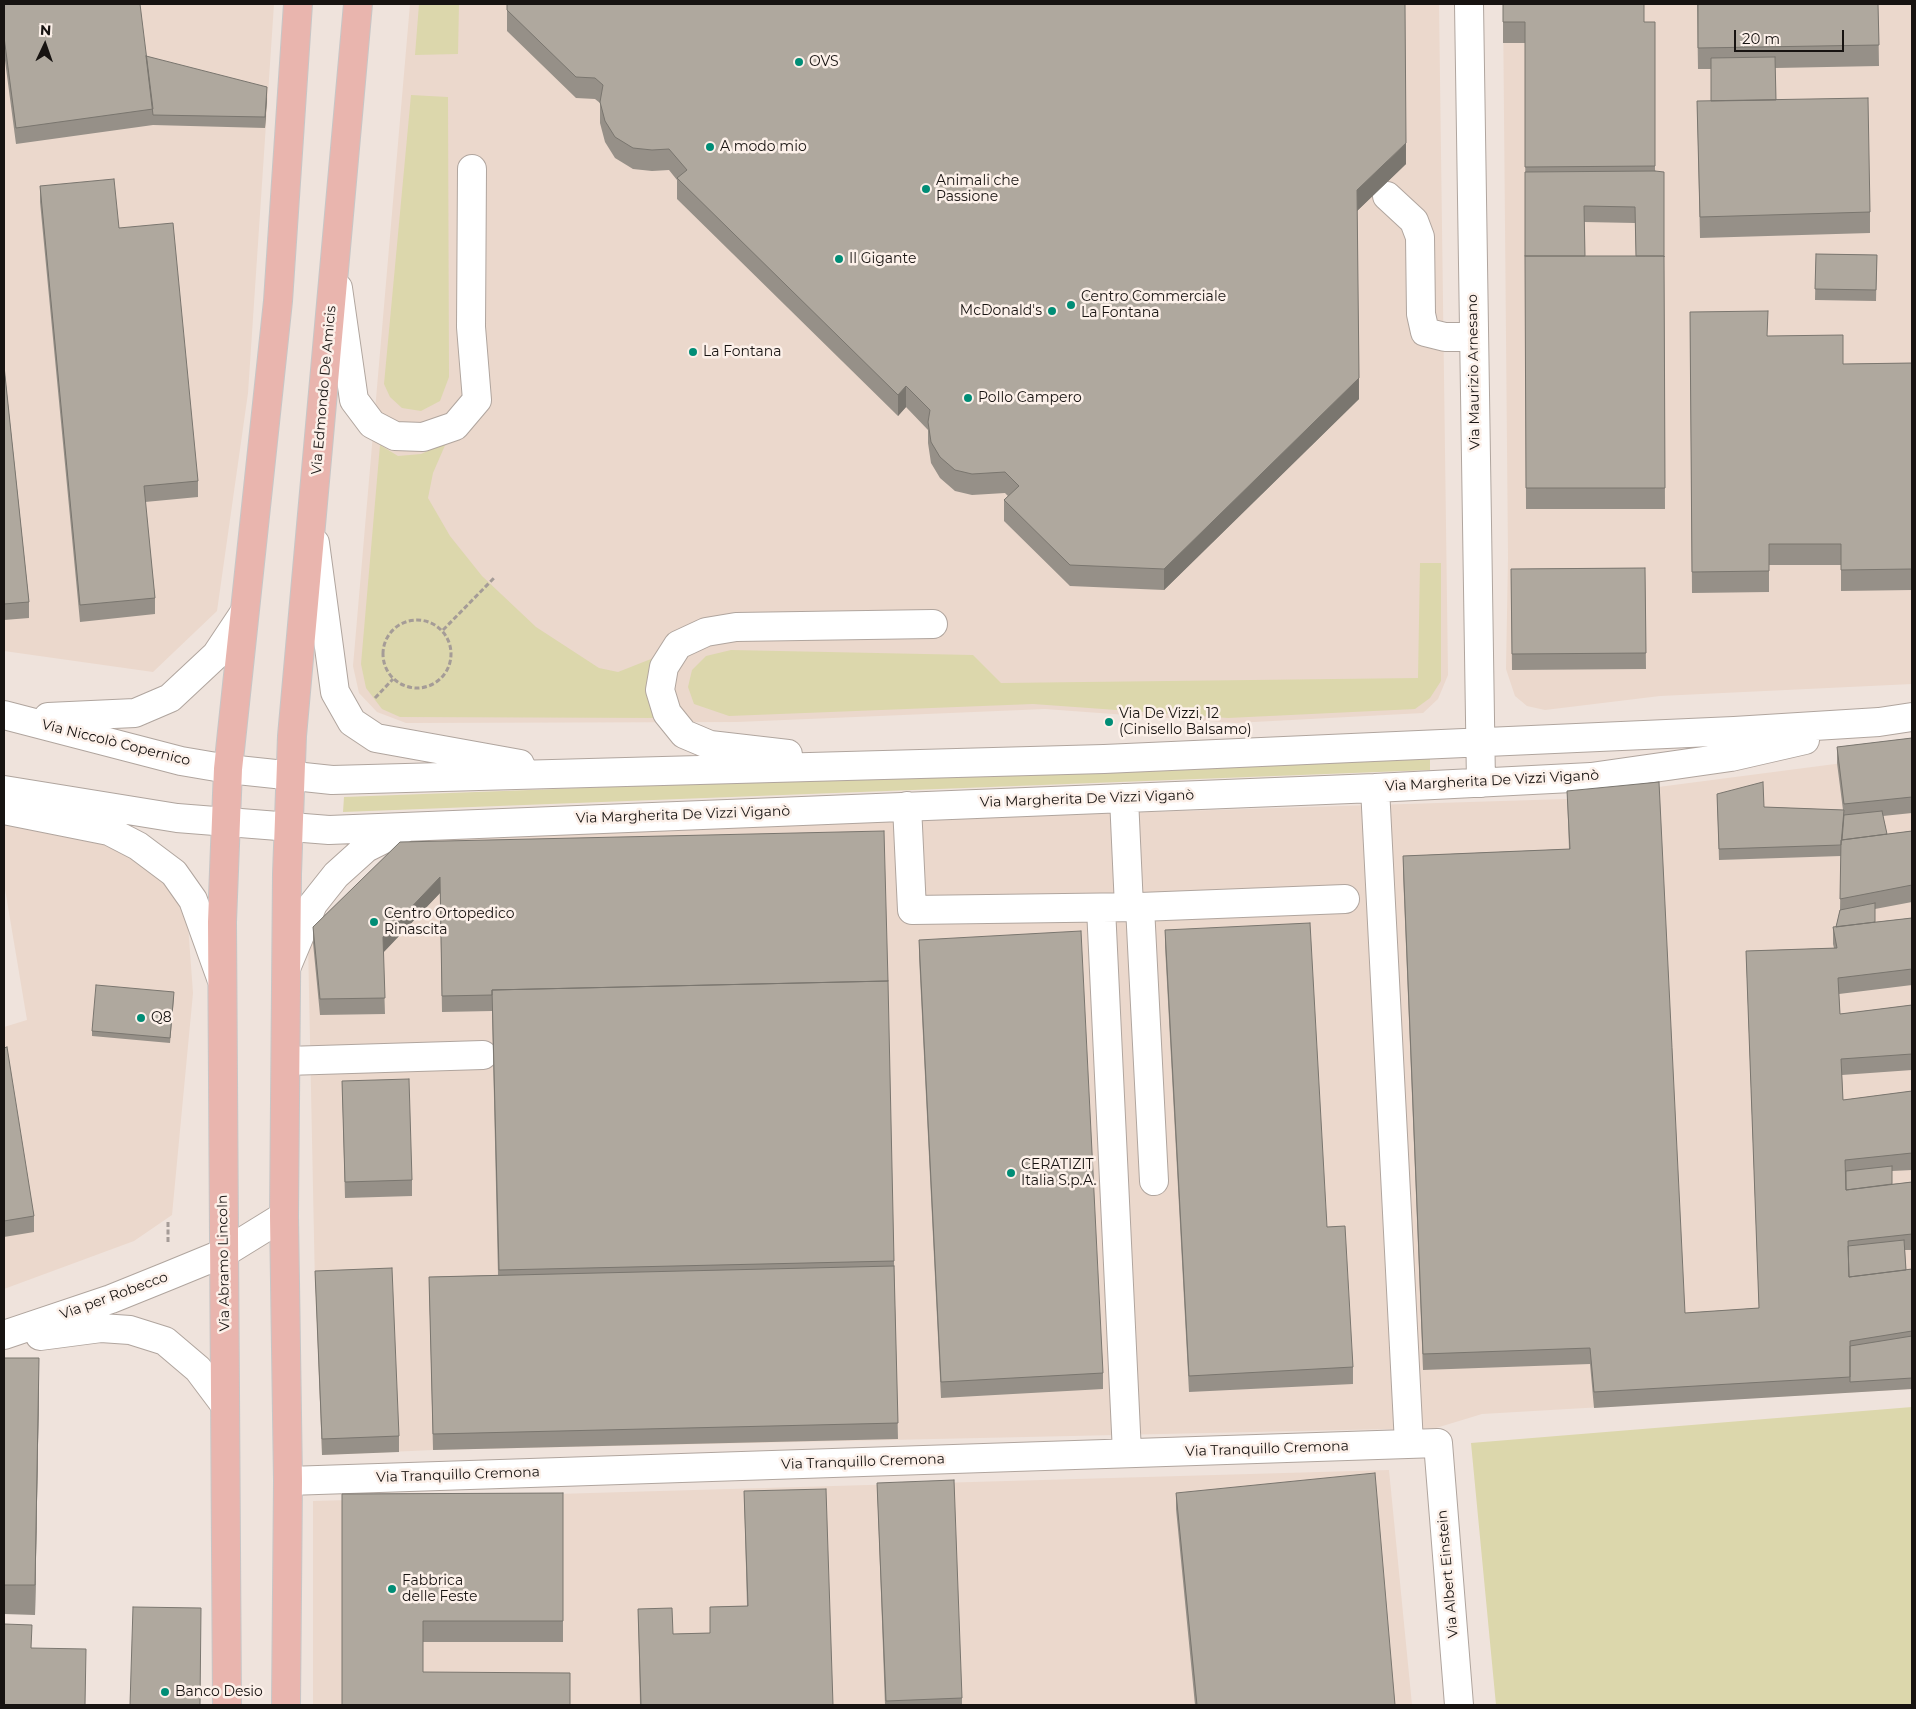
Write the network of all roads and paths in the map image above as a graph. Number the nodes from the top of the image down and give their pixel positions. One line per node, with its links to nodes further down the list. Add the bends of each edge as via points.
1 (298, 4): 10 (main road, via 278,301)
2 (1468, 4): 7 (street, Via Maurizio Arnesano)
3 (359, 6): 6 (main road, Via Edmondo De Amicis)
4 (472, 169): 6 (street, via 471,327 477,400 455,426 423,437 395,436 372,424 354,400)
5 (1387, 196): 7 (street, via 1414,221 1420,237 1421,314 1425,332 1445,337)
6 (336, 266): 8 (main road, Via Edmondo De Amicis)
7 (1473, 336): 16 (street, Via Maurizio Arnesano)
8 (312, 521): 19 (street, via 335,692 352,722 376,738); 20 (main road, Via Edmondo De Amicis)
9 (496, 577): 12 (path)
10 (244, 613): 13 (street, via 216,656 170,698 135,713); 18 (main road)
11 (933, 624): 17 (street, via 736,627 706,632 678,645 664,667 660,690 667,713 684,734 710,745)
12 (443, 630): 12 (path, via 449,640 451,659 440,679 424,688 412,688 394,679 383,656 386,639 393,629 416,619 426,620)
13 (9, 717): 18 (street, Via Niccolò Copernico, via 181,761)
14 (1912, 718): 15 (street, Via Margherita De Vizzi Viganò)
15 (1879, 722): 16 (street, Via Margherita De Vizzi Viganò); 21 (street, Via Margherita De Vizzi Viganò, via 1731,757 1591,777)
16 (1480, 741): 17 (street, Via Margherita De Vizzi Viganò, via 1104,759); 21 (street, Via Maurizio Arnesano)
17 (882, 765): 19 (street, Via Margherita De Vizzi Viganò)
18 (228, 769): 20 (street, Via Niccolò Copernico); 27 (main road, Via Abramo Lincoln)
19 (573, 775): 20 (street, Via Margherita De Vizzi Viganò, via 332,780)
20 (291, 776): 28 (main road, Via Edmondo De Amicis)
21 (1481, 783): 22 (street, Via Margherita De Vizzi Viganò)
22 (1375, 788): 24 (street, Via Margherita De Vizzi Viganò); 44 (street)
23 (4, 790): 27 (street, via 176,818)
24 (1124, 798): 25 (street, Via Margherita De Vizzi Viganò); 31 (street)
25 (907, 806): 29 (street, Via Margherita De Vizzi Viganò); 32 (street, via 912,910)
26 (4, 810): 34 (street, via 109,831 138,846 174,873 193,900)
27 (227, 822): 28 (street, Via Margherita De Vizzi Viganò); 34 (main road, Via Abramo Lincoln, via 222,922)
28 (290, 826): 29 (street, Via Margherita De Vizzi Viganò, via 329,830); 33 (main road, Via Edmondo De Amicis)
29 (410, 826): 33 (street, via 366,848 336,875 313,904)
30 (1345, 899): 31 (street)
31 (1134, 907): 32 (street); 37 (street)
32 (1101, 908): 45 (street)
33 (286, 967): 36 (main road)
34 (223, 985): 39 (main road, Via Abramo Lincoln)
35 (483, 1055): 36 (street)
36 (286, 1061): 38 (main road)
37 (1154, 1181)
38 (284, 1216): 39 (street, Via per Robecco); 46 (main road)
39 (224, 1252): 40 (street, Via per Robecco, via 111,1299); 42 (main road, Via Abramo Lincoln)
40 (4, 1335)
41 (4, 1340): 42 (street, Via per Robecco, via 101,1328 139,1333 165,1341 198,1369)
42 (225, 1405): 47 (main road, Via Abramo Lincoln)
43 (1438, 1443): 44 (street, Via Tranquillo Cremona); 49 (street, Via Albert Einstein)
44 (1408, 1444): 45 (street, Via Tranquillo Cremona)
45 (1128, 1453): 46 (street, Via Tranquillo Cremona)
46 (288, 1481): 48 (main road)
47 (227, 1705)
48 (286, 1705)
49 (1459, 1705)

